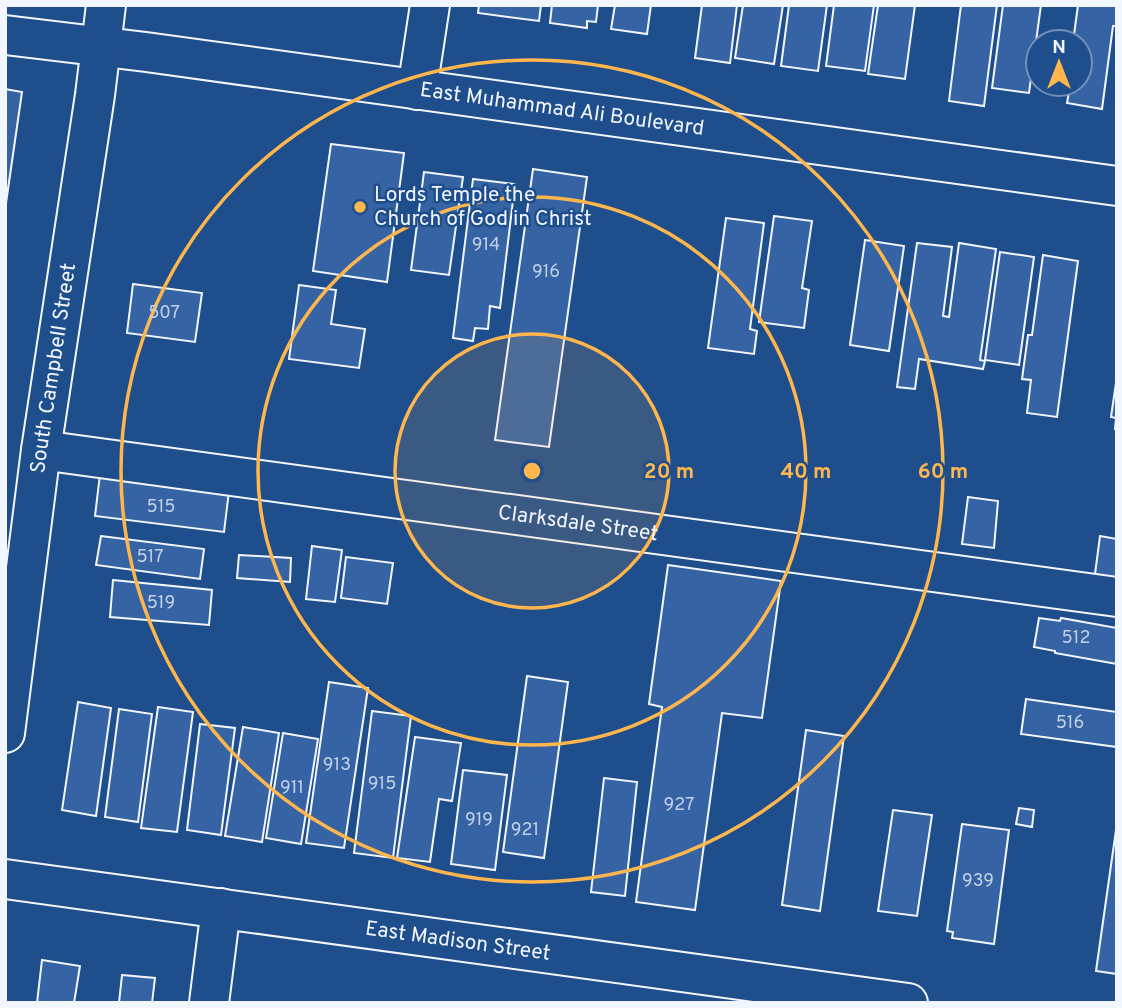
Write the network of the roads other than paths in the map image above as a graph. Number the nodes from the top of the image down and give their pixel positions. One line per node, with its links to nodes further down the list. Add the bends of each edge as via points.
1 (106, 5): 4 (street, South Campbell Street)
2 (430, 5): 5 (street)
3 (5, 35): 4 (street, East Muhammad Ali Boulevard)
4 (101, 48): 5 (street, East Muhammad Ali Boulevard); 7 (street, South Campbell Street)
5 (417, 90): 6 (street, East Muhammad Ali Boulevard)
6 (1117, 186)
7 (41, 450): 8 (street, Clarksdale Street); 9 (street, South Campbell Street)
8 (1117, 597)
9 (5, 733)
10 (5, 879): 11 (street, East Madison Street)
11 (221, 908): 12 (street); 13 (street, East Madison Street)
12 (209, 1003)
13 (908, 1003)

